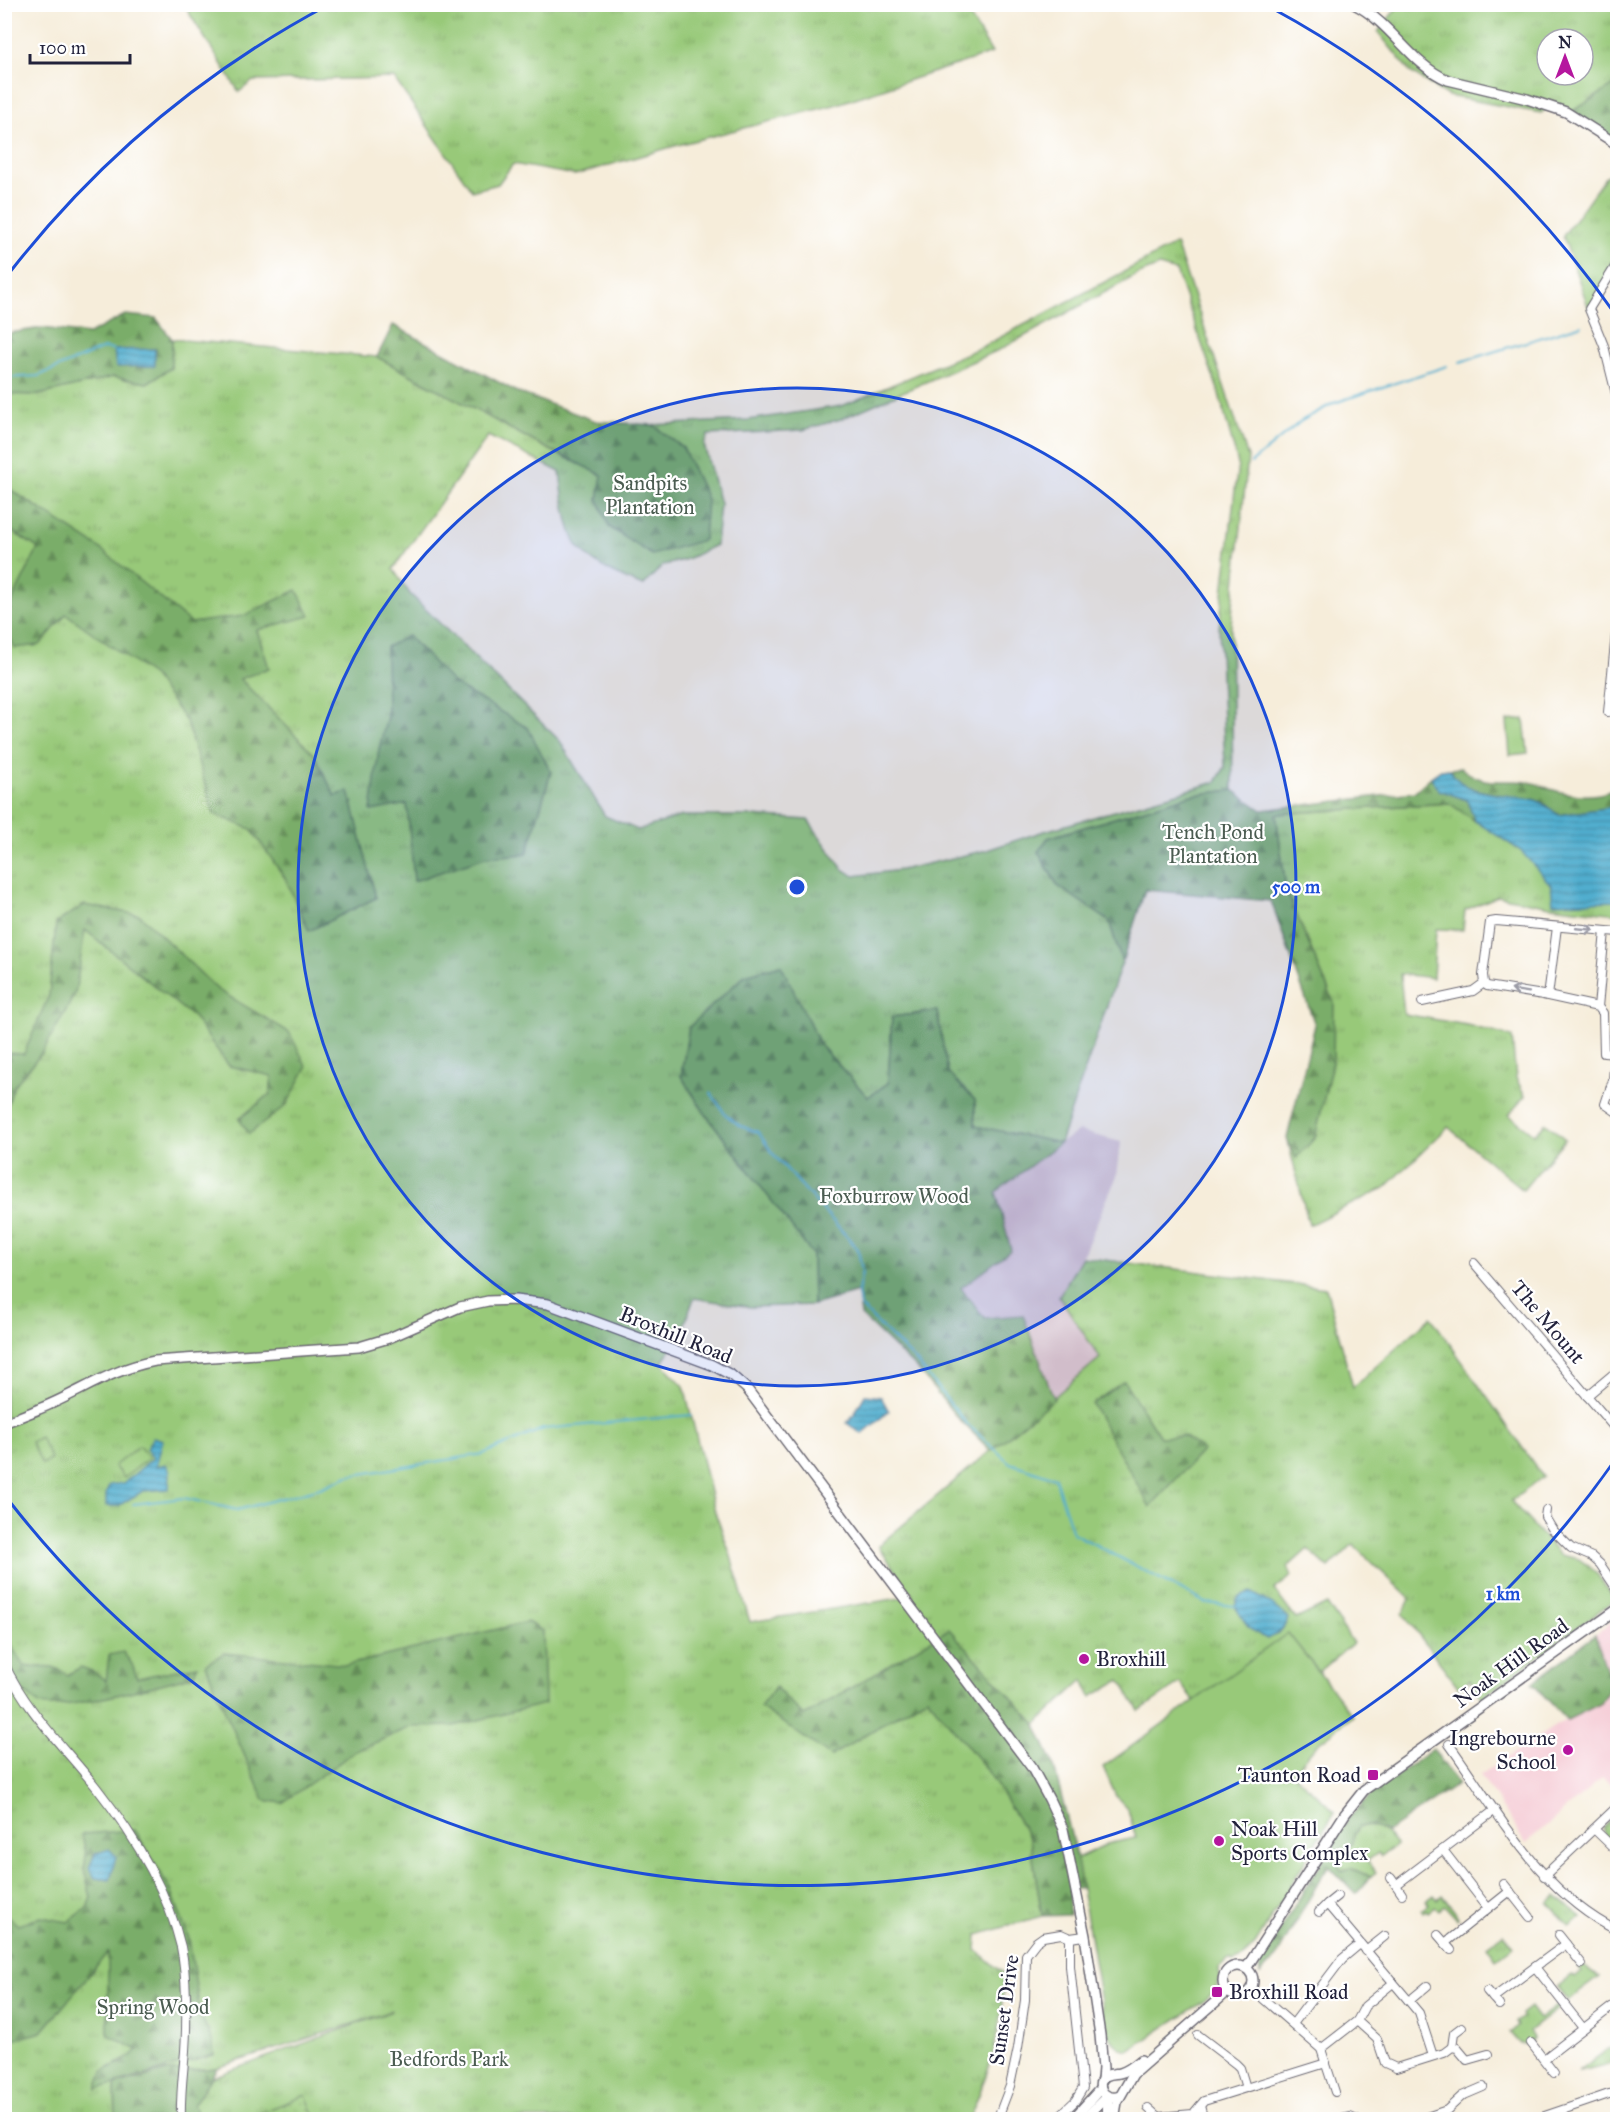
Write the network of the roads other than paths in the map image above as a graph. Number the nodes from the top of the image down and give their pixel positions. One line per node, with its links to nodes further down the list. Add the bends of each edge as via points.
1 (1354, 4): 2 (street, via 1388,27 1416,59 1438,76 1566,112)
2 (1617, 145)
3 (1617, 262): 4 (street, via 1589,309 1604,346)
4 (1617, 402)
5 (1617, 614): 6 (street)
6 (1608, 712)
7 (1557, 927): 8 (street, one-way to 8); 10 (street, via 1490,922); 11 (street)
8 (1605, 931): 9 (street); 13 (street)
9 (1617, 932)
10 (1484, 983): 11 (street, one-way to 10); 12 (street, via 1473,991)
11 (1548, 996): 13 (street)
12 (1422, 1002)
13 (1598, 1007): 14 (street, via 1603,1013 1604,1053)
14 (1616, 1053): 15 (street, via 1605,1104)
15 (1617, 1113)
16 (1474, 1263): 18 (street, The Mount)
17 (1617, 1370): 18 (street)
18 (1587, 1396): 20 (street, The Mount)
19 (4, 1422): 45 (street, Broxhill Road, via 131,1365 359,1347 460,1307 488,1301 548,1304 712,1365 747,1389 1032,1768 1063,1829)
20 (1617, 1432)
21 (1546, 1510): 22 (street, via 1545,1517 1553,1530 1571,1548 1600,1564)
22 (1617, 1591)
23 (1617, 1609): 54 (street, Noak Hill Road, via 1364,1790)
24 (4, 1663): 89 (street, via 28,1704 117,1816 168,1903 181,1948 185,1990)
25 (1449, 1743): 27 (street)
26 (1617, 1806): 28 (street)
27 (1495, 1810): 29 (street); 31 (street)
28 (1594, 1829): 30 (street); 31 (street)
29 (1443, 1850): 34 (street); 39 (street)
30 (1617, 1852)
31 (1544, 1876): 42 (street, via 1574,1904)
32 (1391, 1878): 34 (street)
33 (1504, 1884): 35 (street)
34 (1396, 1885): 36 (street)
35 (1510, 1891): 39 (street); 41 (street)
36 (1402, 1894)
37 (1337, 1896): 38 (street)
38 (1327, 1904): 40 (street); 49 (street)
39 (1488, 1908): 48 (street)
40 (1319, 1912)
41 (1530, 1917)
42 (1617, 1931)
43 (1438, 1935): 48 (street)
44 (1559, 1935): 50 (street)
45 (1085, 1936): 47 (street, Sunset Drive); 67 (street, Broxhill Road)
46 (1385, 1936): 52 (street)
47 (1070, 1938): 90 (street, Sunset Drive, via 1061,1934 1043,1937 1026,1955 1018,2048); 91 (street, via 1083,2088)
48 (1445, 1943): 51 (street)
49 (1360, 1944): 52 (street); 64 (street, via 1342,1959)
50 (1566, 1944): 53 (street); 55 (street)
51 (1451, 1950)
52 (1366, 1951): 56 (street)
53 (1582, 1964)
54 (1247, 1967): 58 (street, via 1253,1975); 59 (street, via 1233,1966 1225,1973 1223,1983)
55 (1535, 1967): 62 (street, via 1490,1995); 66 (street)
56 (1393, 1983): 60 (street); 63 (street, via 1365,2006)
57 (1427, 1986): 60 (street)
58 (1252, 1989): 59 (street, via 1242,1996); 64 (street)
59 (1227, 1992): 69 (street)
60 (1409, 2001): 74 (street, via 1419,2013)
61 (1617, 2002): 66 (street)
62 (1499, 2005)
63 (1357, 2021): 72 (street); 74 (street, via 1377,2039 1388,2066 1396,2068)
64 (1293, 2024): 72 (street)
65 (1462, 2027): 71 (street, via 1454,2033)
66 (1583, 2028): 75 (street)
67 (1100, 2035): 78 (street, Broxhill Road, via 1107,2060); 82 (street, Broxhill Road)
68 (1198, 2035): 81 (street, via 1240,2068)
69 (1175, 2038): 78 (street); 79 (street, via 1132,2074)
70 (1531, 2043): 75 (street)
71 (1452, 2047): 73 (street, via 1467,2060); 74 (street)
72 (1321, 2049): 76 (street)
73 (1488, 2054)
74 (1433, 2056)
75 (1544, 2059): 77 (street)
76 (1326, 2063): 81 (street); 83 (street)
77 (1554, 2073)
78 (1116, 2074): 79 (street); 82 (street, via 1108,2074)
79 (1125, 2086): 85 (street)
80 (1483, 2087): 99 (street, via 1462,2096 1446,2110)
81 (1246, 2088): 86 (street, via 1204,2101)
82 (1104, 2090): 85 (street); 92 (street); 93 (street); 94 (street, Broxhill Road)
83 (1335, 2091)
84 (1617, 2093): 100 (street)
85 (1120, 2096): 95 (street)
86 (1200, 2106): 88 (street, via 1194,2114); 96 (street)
87 (1148, 2108): 88 (street)
88 (1158, 2118)
89 (181, 2120)
90 (997, 2120)
91 (1054, 2120)
92 (1072, 2120)
93 (1083, 2120)
94 (1107, 2120)
95 (1114, 2120)
96 (1204, 2120)
97 (1337, 2120): 98 (street)
98 (1357, 2120)
99 (1418, 2120)
100 (1533, 2120)

